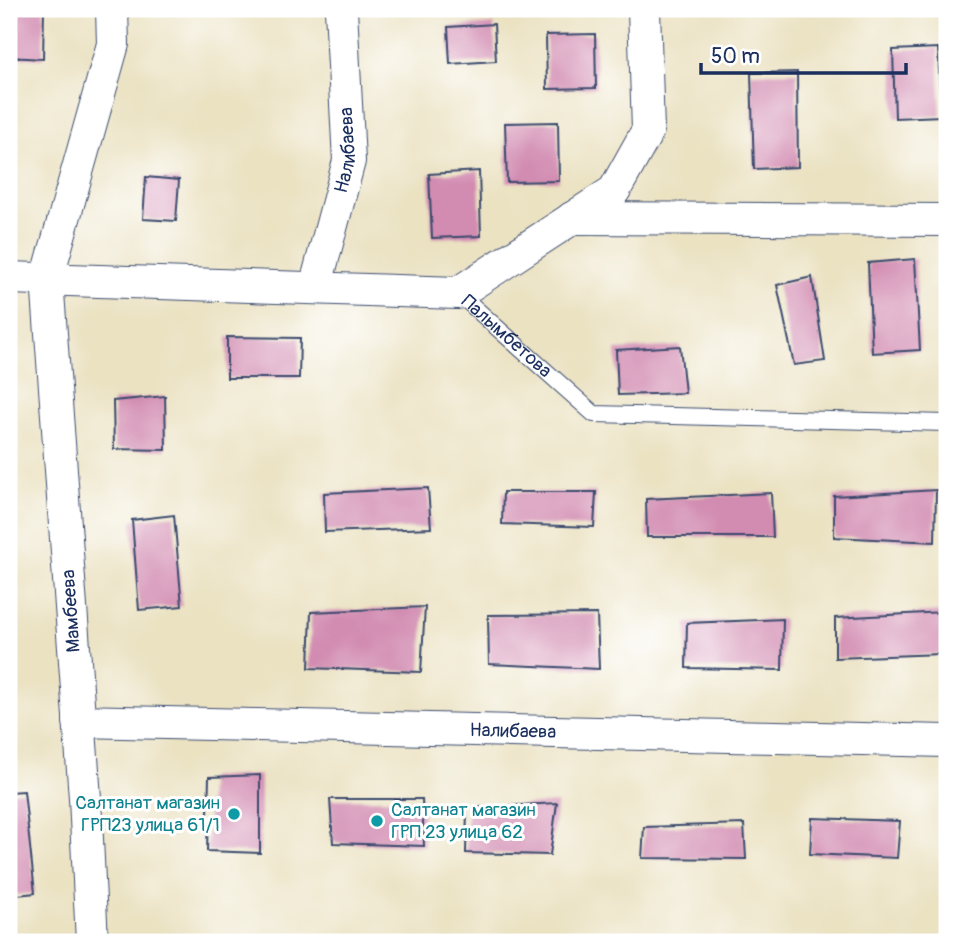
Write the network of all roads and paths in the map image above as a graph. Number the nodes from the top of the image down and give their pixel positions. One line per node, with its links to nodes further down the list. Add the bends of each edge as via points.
1 (112, 9): 7 (street, via 113,44)
2 (341, 9): 8 (street, Налибаева, via 349,161)
3 (644, 9): 4 (street, via 648,130 614,191)
4 (572, 218): 5 (street); 9 (street)
5 (947, 220)
6 (9, 278): 7 (street, Палымбетова)
7 (47, 279): 8 (street, Палымбетова); 11 (street, Мамбеева)
8 (315, 288): 9 (street, Палымбетова)
9 (458, 293): 10 (lane, Палымбетова, via 594,414)
10 (947, 423)
11 (79, 721): 12 (street, Налибаева); 13 (street, Мамбеева)
12 (947, 741)
13 (92, 942)

